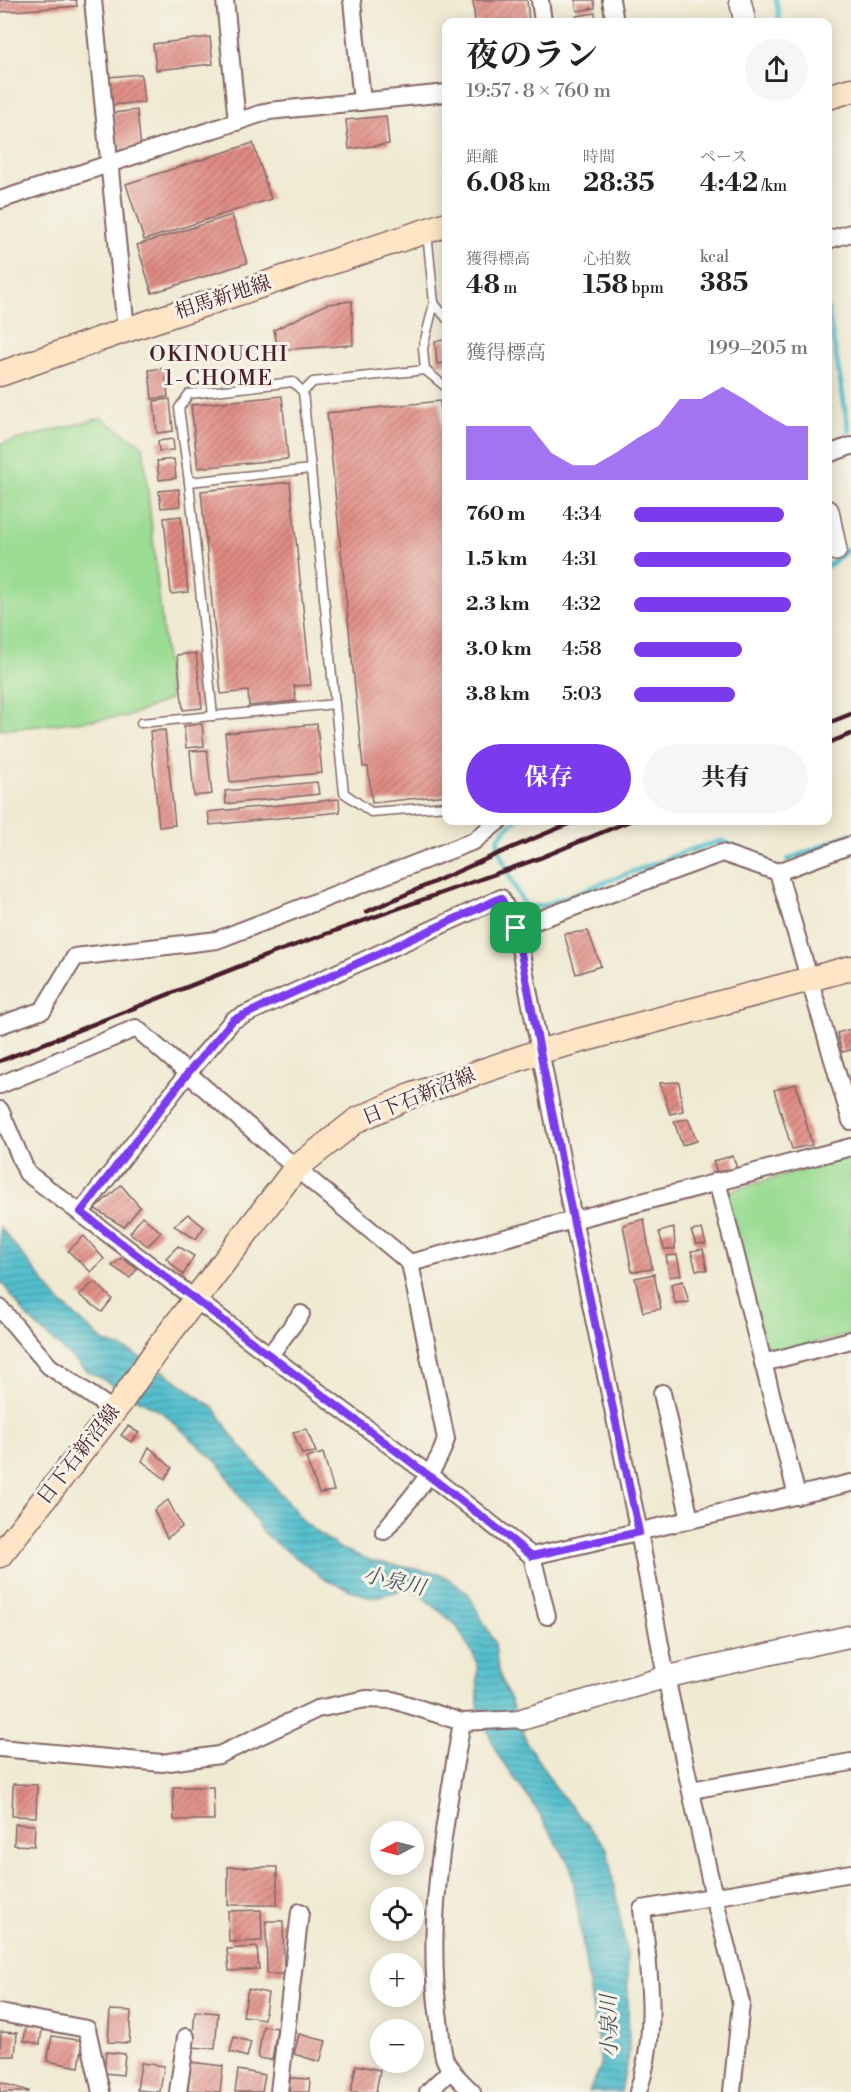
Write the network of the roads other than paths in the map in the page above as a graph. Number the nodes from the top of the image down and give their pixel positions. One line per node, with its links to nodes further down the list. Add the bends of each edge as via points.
1 (93, 0): 15 (street)
2 (225, 0): 14 (street)
3 (352, 0): 13 (street)
4 (540, 0): 7 (street)
5 (611, 0): 8 (street)
6 (740, 0): 9 (street)
7 (542, 18)
8 (614, 18)
9 (744, 18)
10 (851, 90): 12 (main road)
11 (442, 94): 13 (street)
12 (832, 96)
13 (362, 102): 14 (street, via 269,111)
14 (237, 122): 15 (street)
15 (109, 164): 16 (street); 22 (street)
16 (0, 200)
17 (437, 227): 20 (lane); 22 (main road, 相馬新地線)
18 (851, 233): 19 (street)
19 (832, 239)
20 (434, 303): 21 (lane); 23 (lane, via 423,348)
21 (442, 313)
22 (126, 330): 24 (main road, 相馬新地線)
23 (425, 370): 25 (lane); 26 (lane, via 313,382)
24 (0, 374)
25 (442, 384)
26 (303, 392): 29 (lane); 30 (lane, via 293,382 189,394 179,408)
27 (851, 446): 28 (street)
28 (832, 453)
29 (311, 469): 30 (lane); 31 (lane)
30 (189, 482): 32 (lane)
31 (335, 704): 32 (lane); 34 (lane, via 344,794 371,812)
32 (213, 716): 33 (lane)
33 (141, 723)
34 (442, 806)
35 (494, 825): 41 (street, via 474,841 217,940 75,957 43,1010)
36 (851, 845): 37 (street)
37 (778, 872): 38 (street, via 722,853); 40 (street)
38 (516, 928): 42 (street); 43 (street, via 501,898 233,1020)
39 (851, 968): 40 (main road, 日下石新沼線)
40 (811, 979): 42 (main road, 日下石新沼線); 46 (street)
41 (0, 1025)
42 (541, 1051): 48 (main road, 日下石新沼線, via 413,1095 357,1120); 51 (street)
43 (188, 1073): 44 (street, via 136,1028); 48 (street); 50 (street)
44 (0, 1085)
45 (0, 1110): 50 (street, via 27,1173)
46 (851, 1121)
47 (851, 1147): 49 (street)
48 (296, 1168): 52 (street); 53 (main road, 日下石新沼線)
49 (717, 1181): 51 (street); 58 (street)
50 (81, 1212): 53 (street)
51 (573, 1219): 52 (street); 66 (street)
52 (410, 1263): 61 (street, via 446,1439 443,1452)
53 (194, 1300): 57 (street); 60 (main road, 日下石新沼線)
54 (0, 1308): 60 (street, via 49,1366)
55 (301, 1314): 57 (street)
56 (851, 1340): 58 (street)
57 (269, 1356): 61 (street)
58 (763, 1363): 63 (street)
59 (662, 1393): 64 (street)
60 (118, 1406): 67 (main road, 日下石新沼線)
61 (428, 1474): 65 (street); 68 (street)
62 (851, 1483): 63 (street)
63 (797, 1496): 64 (street)
64 (690, 1520): 66 (street)
65 (384, 1531)
66 (639, 1532): 68 (street); 71 (street)
67 (0, 1556)
68 (532, 1556): 69 (street)
69 (547, 1616)
70 (851, 1636): 71 (street)
71 (666, 1677): 72 (street); 76 (street)
72 (523, 1719): 73 (street)
73 (465, 1722): 74 (street, via 393,1700 366,1699 317,1709 219,1755 162,1763); 82 (street, via 439,1854 435,1960 435,1994 445,2058)
74 (0, 1748)
75 (851, 1762): 76 (street)
76 (690, 1790): 78 (street)
77 (851, 1873): 78 (street)
78 (714, 1897): 88 (street, via 642,1909 652,2027); 89 (street, via 741,2003)
79 (300, 1912): 85 (street)
80 (0, 2013): 83 (street, via 87,2029)
81 (186, 2037): 84 (street)
82 (452, 2069): 86 (street); 87 (street)
83 (101, 2092)
84 (178, 2092)
85 (279, 2092)
86 (428, 2092)
87 (472, 2092)
88 (638, 2092)
89 (732, 2092)

